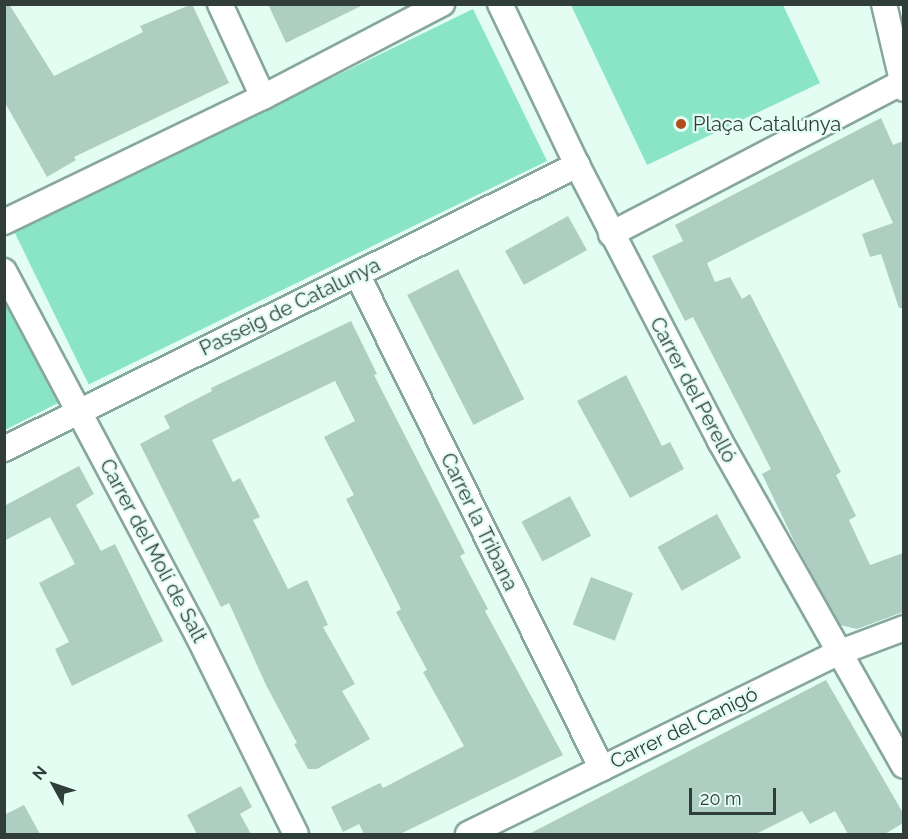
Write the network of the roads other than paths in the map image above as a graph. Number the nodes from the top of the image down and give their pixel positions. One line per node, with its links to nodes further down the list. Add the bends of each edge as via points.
1 (220, 4): 6 (street)
2 (442, 4): 6 (street)
3 (500, 4): 7 (street, Carrer del Perelló)
4 (884, 4): 5 (street)
5 (902, 86): 9 (street)
6 (263, 97): 8 (street)
7 (577, 165): 9 (street, Carrer del Perelló); 11 (street, Passeig de Catalunya)
8 (4, 222)
9 (612, 234): 15 (street, Carrer del Perelló, via 720,441)
10 (4, 271): 12 (street, Carrer del Molí de Salt)
11 (357, 274): 12 (street, Passeig de Catalunya); 17 (street, Carrer la Tribana)
12 (79, 411): 13 (street, Passeig de Catalunya); 18 (street, Carrer del Molí de Salt, via 198,636)
13 (4, 449)
14 (903, 628): 15 (street, Carrer del Canigó)
15 (838, 653): 16 (street, Carrer del Perelló); 17 (street, Carrer del Canigó)
16 (903, 766)
17 (602, 769): 19 (street, Carrer del Canigó)
18 (296, 834)
19 (468, 834)

